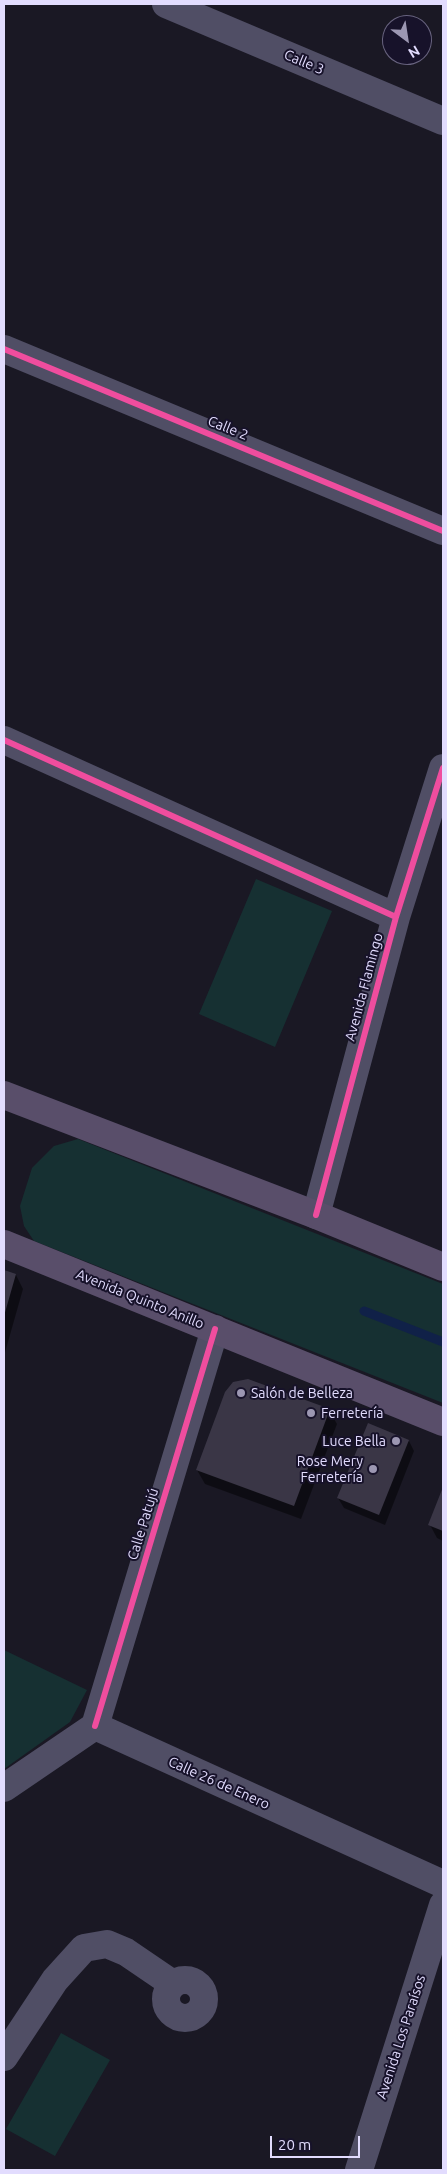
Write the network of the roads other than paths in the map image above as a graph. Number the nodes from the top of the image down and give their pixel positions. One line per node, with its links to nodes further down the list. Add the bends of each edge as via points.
1 (166, 4): 2 (street, Calle 3)
2 (443, 121)
3 (4, 349): 4 (street, Calle 2)
4 (443, 531)
5 (4, 740): 7 (street)
6 (443, 768): 7 (street, Avenida Flamingo)
7 (396, 917): 9 (street, Avenida Flamingo)
8 (4, 1095): 9 (main road)
9 (316, 1215): 11 (main road)
10 (4, 1244): 12 (main road, Avenida Quinto Anillo)
11 (443, 1267)
12 (215, 1329): 13 (main road, Avenida Quinto Anillo); 14 (street, Calle Patujú)
13 (443, 1422)
14 (95, 1726): 15 (street); 16 (street, Calle 26 de Enero)
15 (4, 1788)
16 (443, 1884)
17 (443, 1905): 20 (street, Avenida Los Paraísos)
18 (173, 1984): 19 (street, via 126,1952 107,1944 84,1948 55,1980)
19 (4, 2057)
20 (359, 2170)

